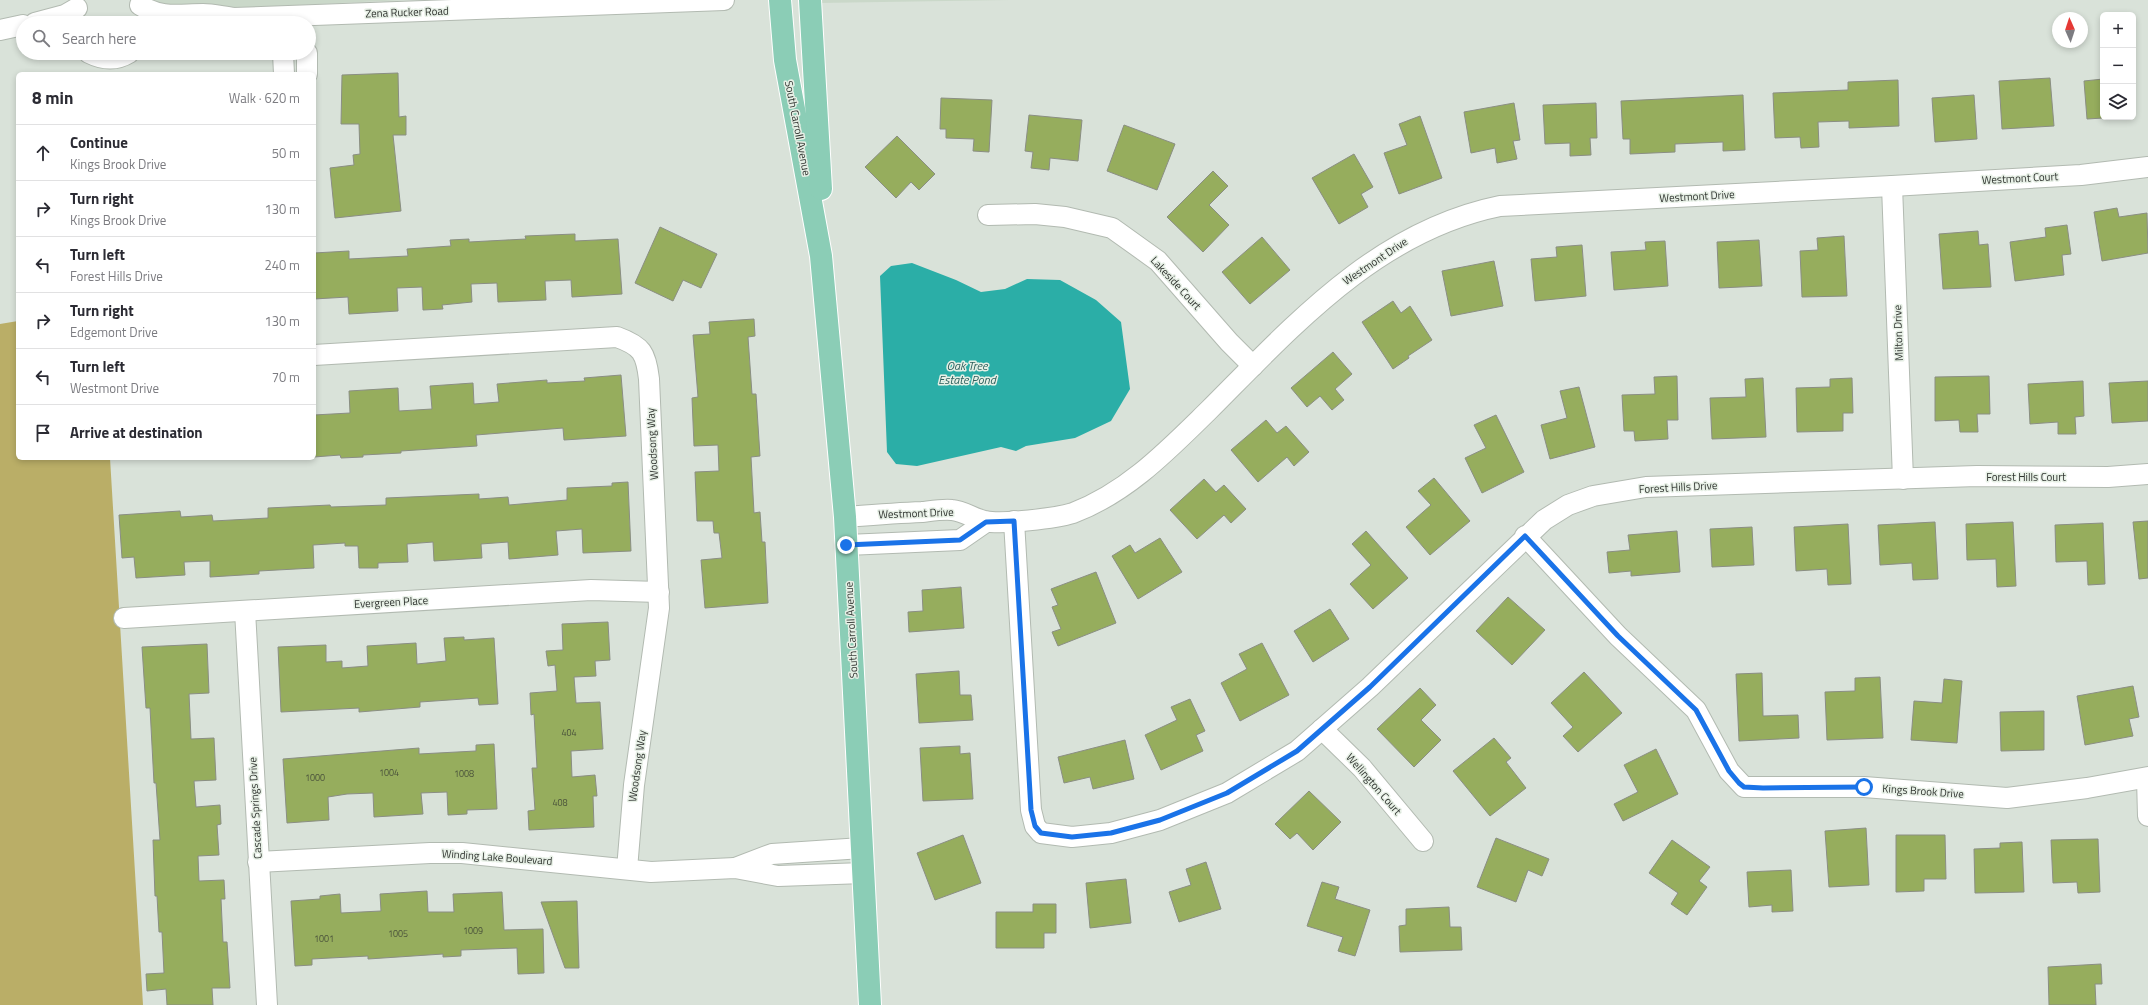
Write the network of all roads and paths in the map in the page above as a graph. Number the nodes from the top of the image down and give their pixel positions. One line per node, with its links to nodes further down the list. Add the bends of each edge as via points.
1 (724, 0): 4 (street, Zena Rucker Road)
2 (780, 0): 20 (main road, South Carroll Avenue, via 785,60)
3 (810, 0): 20 (main road, South Carroll Avenue, via 822,199)
4 (617, 2): 9 (street, Zena Rucker Road)
5 (140, 9): 8 (street, Zena Rucker Road, via 162,14)
6 (78, 10): 7 (street)
7 (61, 16)
8 (211, 16)
9 (316, 18)
10 (16, 27): 11 (street)
11 (0, 31): 12 (street)
12 (16, 32)
13 (283, 60): 15 (street)
14 (307, 60): 16 (street)
15 (284, 72)
16 (307, 72)
17 (2148, 167): 18 (street, Westmont Court, via 2082,175)
18 (1892, 186): 22 (street, Westmont Drive, via 1500,206 1474,211 1415,235 1380,255 1340,283); 24 (street, Milton Drive)
19 (988, 215): 22 (street, Lakeside Court, via 1065,216 1112,228 1158,261)
20 (821, 256): 25 (main road, South Carroll Avenue)
21 (316, 355): 30 (street, Woodsong Way, via 617,337 630,342 642,351 647,361)
22 (1253, 366): 26 (street, Westmont Drive, via 1162,457 1099,502 1070,514)
23 (2148, 474): 24 (street, Forest Hills Court, via 2108,477 1977,476)
24 (1903, 479): 28 (street, Forest Hills Drive, via 1646,487 1593,496 1568,505)
25 (845, 516): 27 (street, Westmont Drive, via 953,510); 29 (main road, South Carroll Avenue)
26 (1014, 521): 27 (street, Westmont Drive); 33 (street, Forest Hills Drive, via 1031,810 1035,826 1041,833 1072,837 1111,833 1160,820 1227,793 1297,751)
27 (986, 522): 29 (street, via 960,540)
28 (1525, 536): 33 (street, Forest Hills Drive, via 1370,687); 34 (street, Kings Brook Drive, via 1618,636 1696,710 1729,771 1744,787 1864,787 2007,798)
29 (846, 545): 37 (main road, South Carroll Avenue)
30 (659, 592): 31 (street, Evergreen Place, via 591,590); 40 (street, Woodsong Way, via 655,642 634,785)
31 (245, 611): 32 (street, Evergreen Place); 38 (street, Cascade Springs Drive)
32 (124, 618)
33 (1322, 729): 36 (street, Wellington Court, via 1362,768)
34 (2148, 778): 35 (street)
35 (2148, 816)
36 (1423, 841)
37 (862, 848): 39 (street, Winding Lake Boulevard, via 772,854); 41 (main road, South Carroll Avenue)
38 (258, 862): 40 (street, Winding Lake Boulevard, via 462,853); 42 (street, Cascade Springs Drive)
39 (735, 868): 40 (street, Winding Lake Boulevard, via 651,872); 41 (street, Winding Lake Boulevard, via 778,876)
40 (627, 869)
41 (864, 873): 43 (main road, South Carroll Avenue)
42 (266, 1005)
43 (870, 1005)

